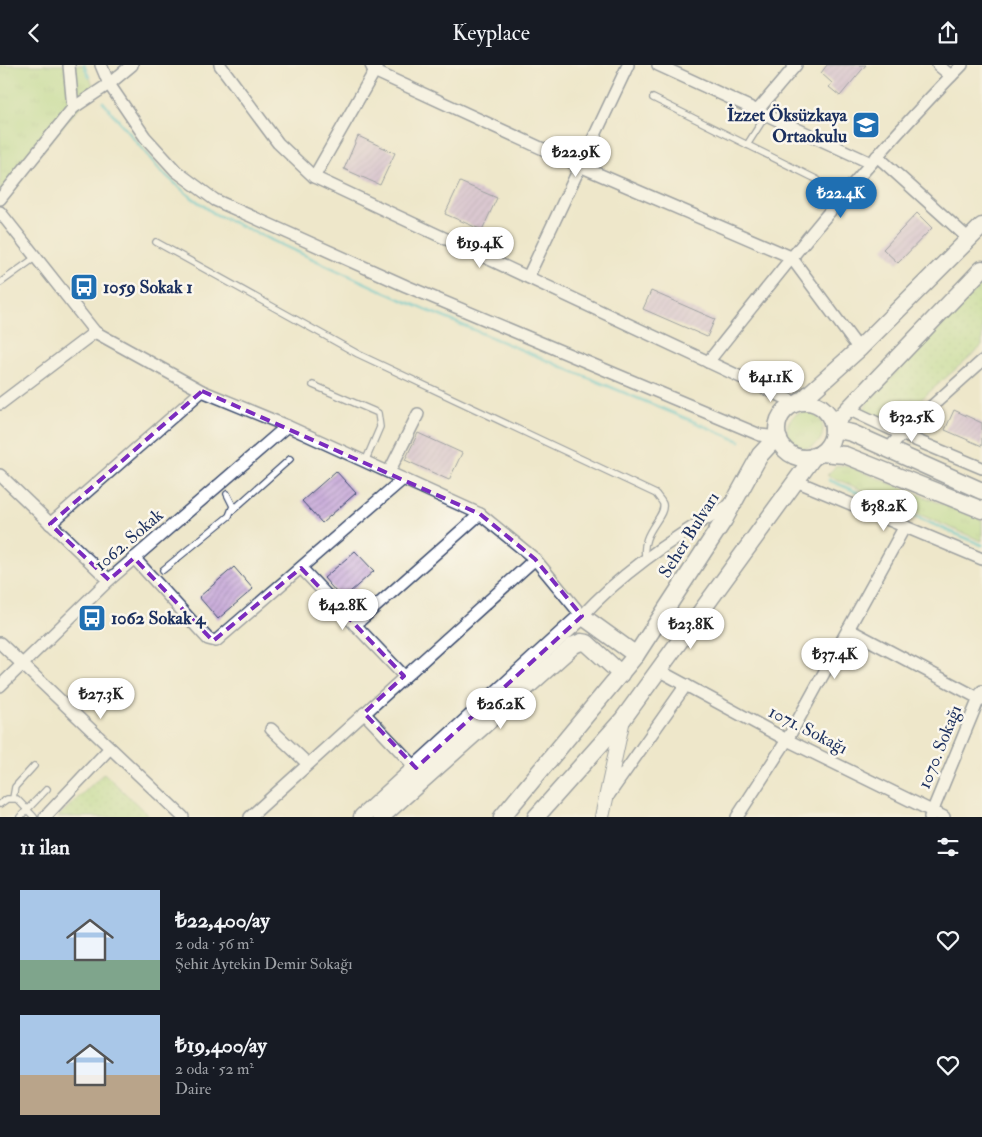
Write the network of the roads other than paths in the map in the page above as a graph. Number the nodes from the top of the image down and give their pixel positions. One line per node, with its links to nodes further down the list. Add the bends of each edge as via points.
1 (69, 65): 14 (street)
2 (101, 65): 12 (street)
3 (132, 65): 12 (street)
4 (220, 65): 19 (street, via 278,143)
5 (628, 65): 18 (street)
6 (658, 65): 15 (street)
7 (796, 65): 15 (street)
8 (938, 65): 11 (street)
9 (962, 65): 11 (street)
10 (374, 67): 18 (street); 19 (street)
11 (951, 76): 17 (street)
12 (109, 84): 14 (street); 44 (street, via 145,137 176,171 215,200 415,290 760,435)
13 (653, 98): 16 (lane)
14 (73, 109): 21 (street)
15 (762, 113): 16 (lane); 17 (street)
16 (747, 145): 20 (lane)
17 (874, 160): 24 (street); 27 (street)
18 (582, 167): 27 (street); 29 (street)
19 (314, 177): 29 (street)
20 (818, 180)
21 (0, 199)
22 (0, 212): 26 (street)
23 (982, 226): 24 (main road)
24 (969, 239): 32 (main road)
25 (156, 242): 65 (lane, via 358,353 656,494 663,503 663,511 644,540)
26 (36, 257): 30 (lane); 31 (street)
27 (791, 257): 32 (street); 34 (street)
28 (982, 269): 39 (main road)
29 (528, 277): 34 (street)
30 (0, 283)
31 (95, 332): 36 (street); 38 (street)
32 (859, 349): 37 (main road)
33 (982, 361): 43 (street)
34 (708, 362): 37 (street)
35 (313, 385): 48 (lane, via 378,413 380,427)
36 (202, 391): 41 (street); 60 (street)
37 (798, 403): 42 (main road, via 819,405 830,417); 44 (main road, via 789,407 779,419)
38 (0, 404)
39 (848, 409): 42 (main road); 43 (street)
40 (418, 414): 50 (street)
41 (287, 426): 48 (street); 62 (street, 1062. Sokak)
42 (833, 427): 45 (main road); 46 (main road, via 831,440)
43 (901, 434): 45 (street); 49 (street)
44 (778, 438): 46 (main road, via 791,454 798,457); 56 (main road, Seher Bulvarı, via 760,455)
45 (888, 450): 54 (main road)
46 (818, 454): 53 (main road); 58 (main road, via 845,455)
47 (290, 459): 57 (lane)
48 (365, 462): 50 (street)
49 (982, 468)
50 (389, 472): 52 (street)
51 (0, 475): 60 (street)
52 (403, 479): 59 (street); 66 (street)
53 (796, 481): 61 (street); 75 (main road)
54 (982, 491)
55 (227, 494): 57 (lane)
56 (734, 502): 65 (street); 73 (main road, Seher Bulvarı)
57 (233, 510): 67 (lane)
58 (982, 510)
59 (480, 514): 63 (street); 70 (street)
60 (50, 524): 68 (street)
61 (905, 526): 64 (street); 71 (street)
62 (134, 558): 66 (street, via 213,641 219,640); 68 (street, 1062. Sokak)
63 (535, 559): 69 (street); 77 (street)
64 (982, 559)
65 (646, 561): 69 (street, via 606,592)
66 (302, 568): 70 (street)
67 (163, 570)
68 (108, 580): 74 (street, 1062. Sokak)
69 (582, 616): 73 (main road); 88 (main road)
70 (355, 625): 77 (street)
71 (848, 629): 80 (street); 84 (street)
72 (0, 643): 74 (street)
73 (636, 655): 76 (main road, Seher Bulvarı)
74 (22, 663): 79 (street, 1062. Sokak); 85 (street)
75 (658, 670): 78 (street, 1071. Sokağı); 82 (main road)
76 (621, 674): 101 (main road, via 587,643 574,645); 102 (main road, Seher Bulvarı)
77 (404, 677): 81 (street)
78 (686, 685): 84 (street, 1071. Sokağı); 91 (street)
79 (0, 686)
80 (981, 697): 94 (street, 1070. Sokağı)
81 (364, 713): 86 (street); 88 (street)
82 (623, 719): 91 (street); 103 (main road)
83 (271, 729): 86 (street)
84 (787, 740): 94 (street, 1071. Sokağı); 105 (street)
85 (110, 748): 97 (street); 98 (street)
86 (308, 764): 99 (street)
87 (34, 766): 90 (lane, via 15,787)
88 (416, 768): 100 (main road)
89 (46, 789): 93 (lane)
90 (13, 798): 92 (lane); 93 (lane)
91 (606, 799): 104 (street)
92 (0, 804)
93 (28, 809): 95 (lane); 96 (lane)
94 (931, 815): 106 (street, 1071. Sokağı)
95 (20, 817)
96 (34, 817)
97 (45, 817)
98 (183, 817)
99 (250, 817)
100 (362, 817)
101 (381, 817)
102 (502, 817)
103 (536, 817)
104 (602, 817)
105 (737, 817)
106 (944, 817)

